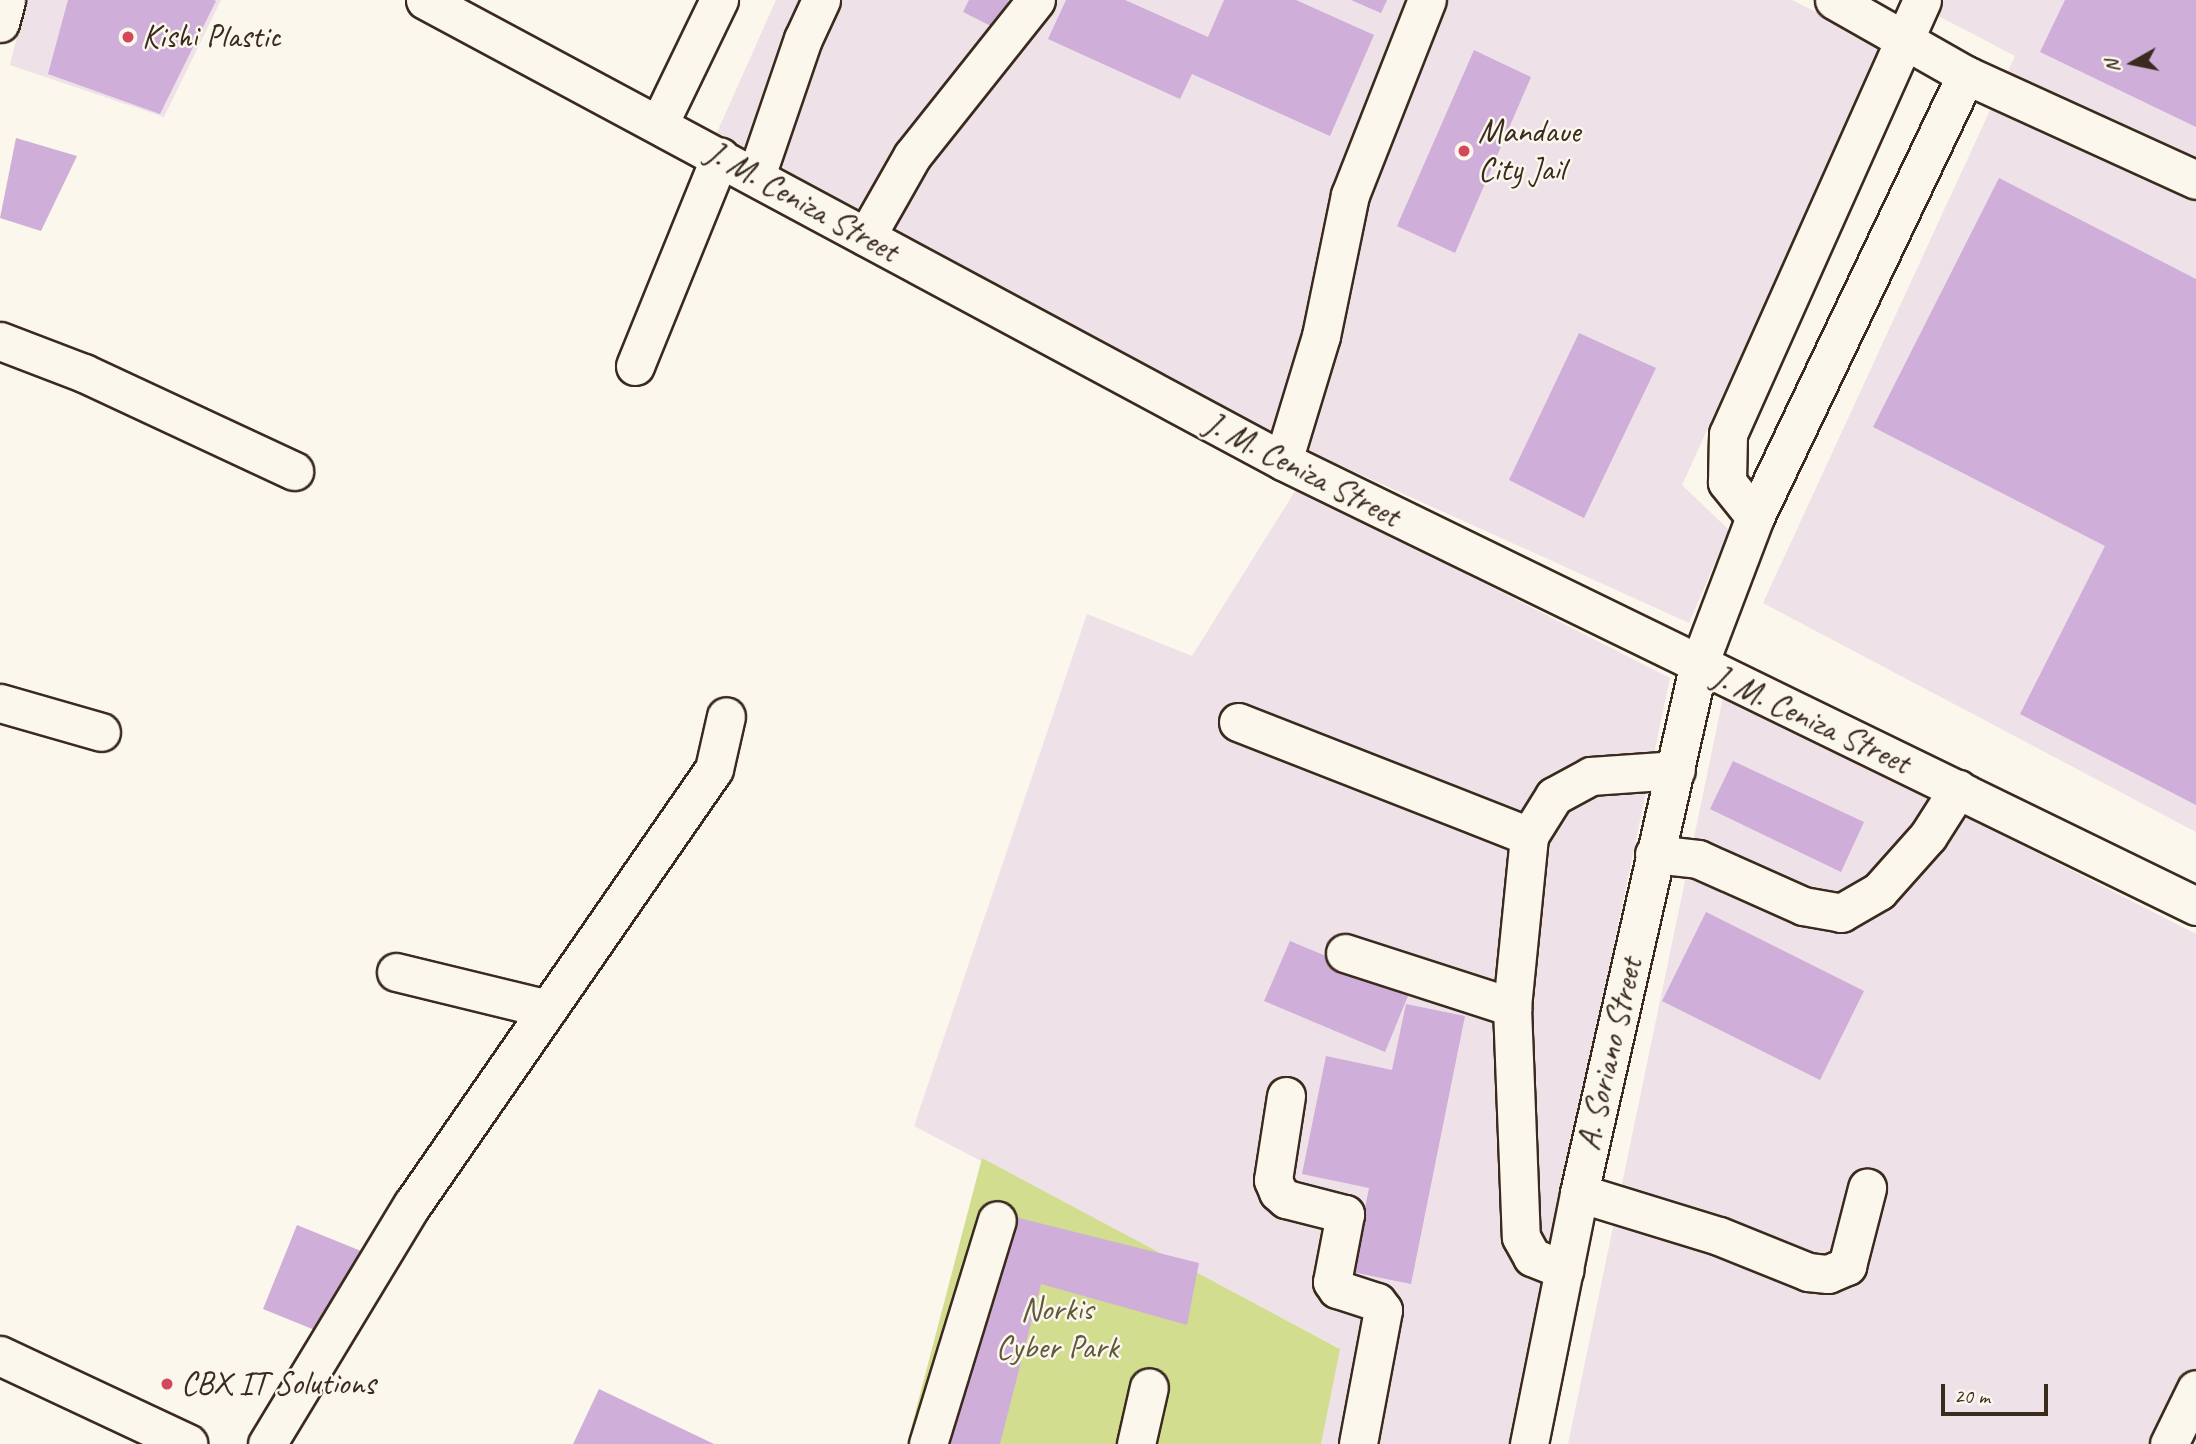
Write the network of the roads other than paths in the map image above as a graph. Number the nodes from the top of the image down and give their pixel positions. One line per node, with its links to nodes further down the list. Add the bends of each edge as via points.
1 (6, 0): 9 (street)
2 (425, 0): 12 (street, J. M. Ceniza Street)
3 (719, 0): 12 (street)
4 (821, 0): 14 (street)
5 (1036, 0): 16 (street, via 912,156)
6 (1427, 0): 19 (street, via 1350,195 1321,336)
7 (1834, 0): 10 (street)
8 (1922, 0): 10 (street)
9 (0, 23)
10 (1903, 42): 11 (street); 21 (street, via 1728,434 1727,482)
11 (1966, 75): 15 (street); 21 (street, A. Soriano Street)
12 (659, 124): 13 (street, J. M. Ceniza Street)
13 (720, 157): 14 (street, J. M. Ceniza Street); 18 (street)
14 (756, 176): 16 (street, J. M. Ceniza Street)
15 (2196, 180)
16 (866, 237): 19 (street, J. M. Ceniza Street)
17 (0, 341): 20 (street, via 84,373)
18 (635, 366)
19 (1283, 461): 22 (street, J. M. Ceniza Street)
20 (294, 471)
21 (1755, 517): 22 (street, A. Soriano Street)
22 (1698, 667): 27 (street, A. Soriano Street); 28 (street, J. M. Ceniza Street)
23 (0, 703): 26 (street)
24 (726, 716): 35 (street, via 715,769)
25 (1238, 722): 29 (street)
26 (101, 732)
27 (1676, 770): 29 (street, via 1591,776 1554,796); 30 (street, A. Soriano Street)
28 (1958, 789): 30 (street, via 1928,835 1879,891 1841,913 1803,906 1698,859); 31 (street, J. M. Ceniza Street)
29 (1530, 836): 34 (street)
30 (1654, 854): 38 (street, A. Soriano Street)
31 (2196, 906)
32 (1345, 953): 34 (street)
33 (396, 972): 35 (street)
34 (1511, 1007): 40 (street, via 1521,1237 1532,1257)
35 (548, 1009): 45 (street, via 412,1205)
36 (1286, 1096): 48 (street, via 1273,1180 1278,1192 1286,1199 1345,1214 1332,1282 1337,1289 1377,1302 1383,1310)
37 (1867, 1188): 38 (street, via 1847,1266 1828,1274 1808,1272 1719,1236)
38 (1579, 1193): 40 (street, A. Soriano Street)
39 (997, 1220): 46 (street)
40 (1564, 1270): 49 (street, A. Soriano Street)
41 (0, 1356): 44 (highway)
42 (1149, 1387): 47 (street)
43 (2196, 1389): 50 (street)
44 (188, 1444)
45 (267, 1444)
46 (928, 1444)
47 (1136, 1444)
48 (1358, 1444)
49 (1529, 1444)
50 (2169, 1444)

